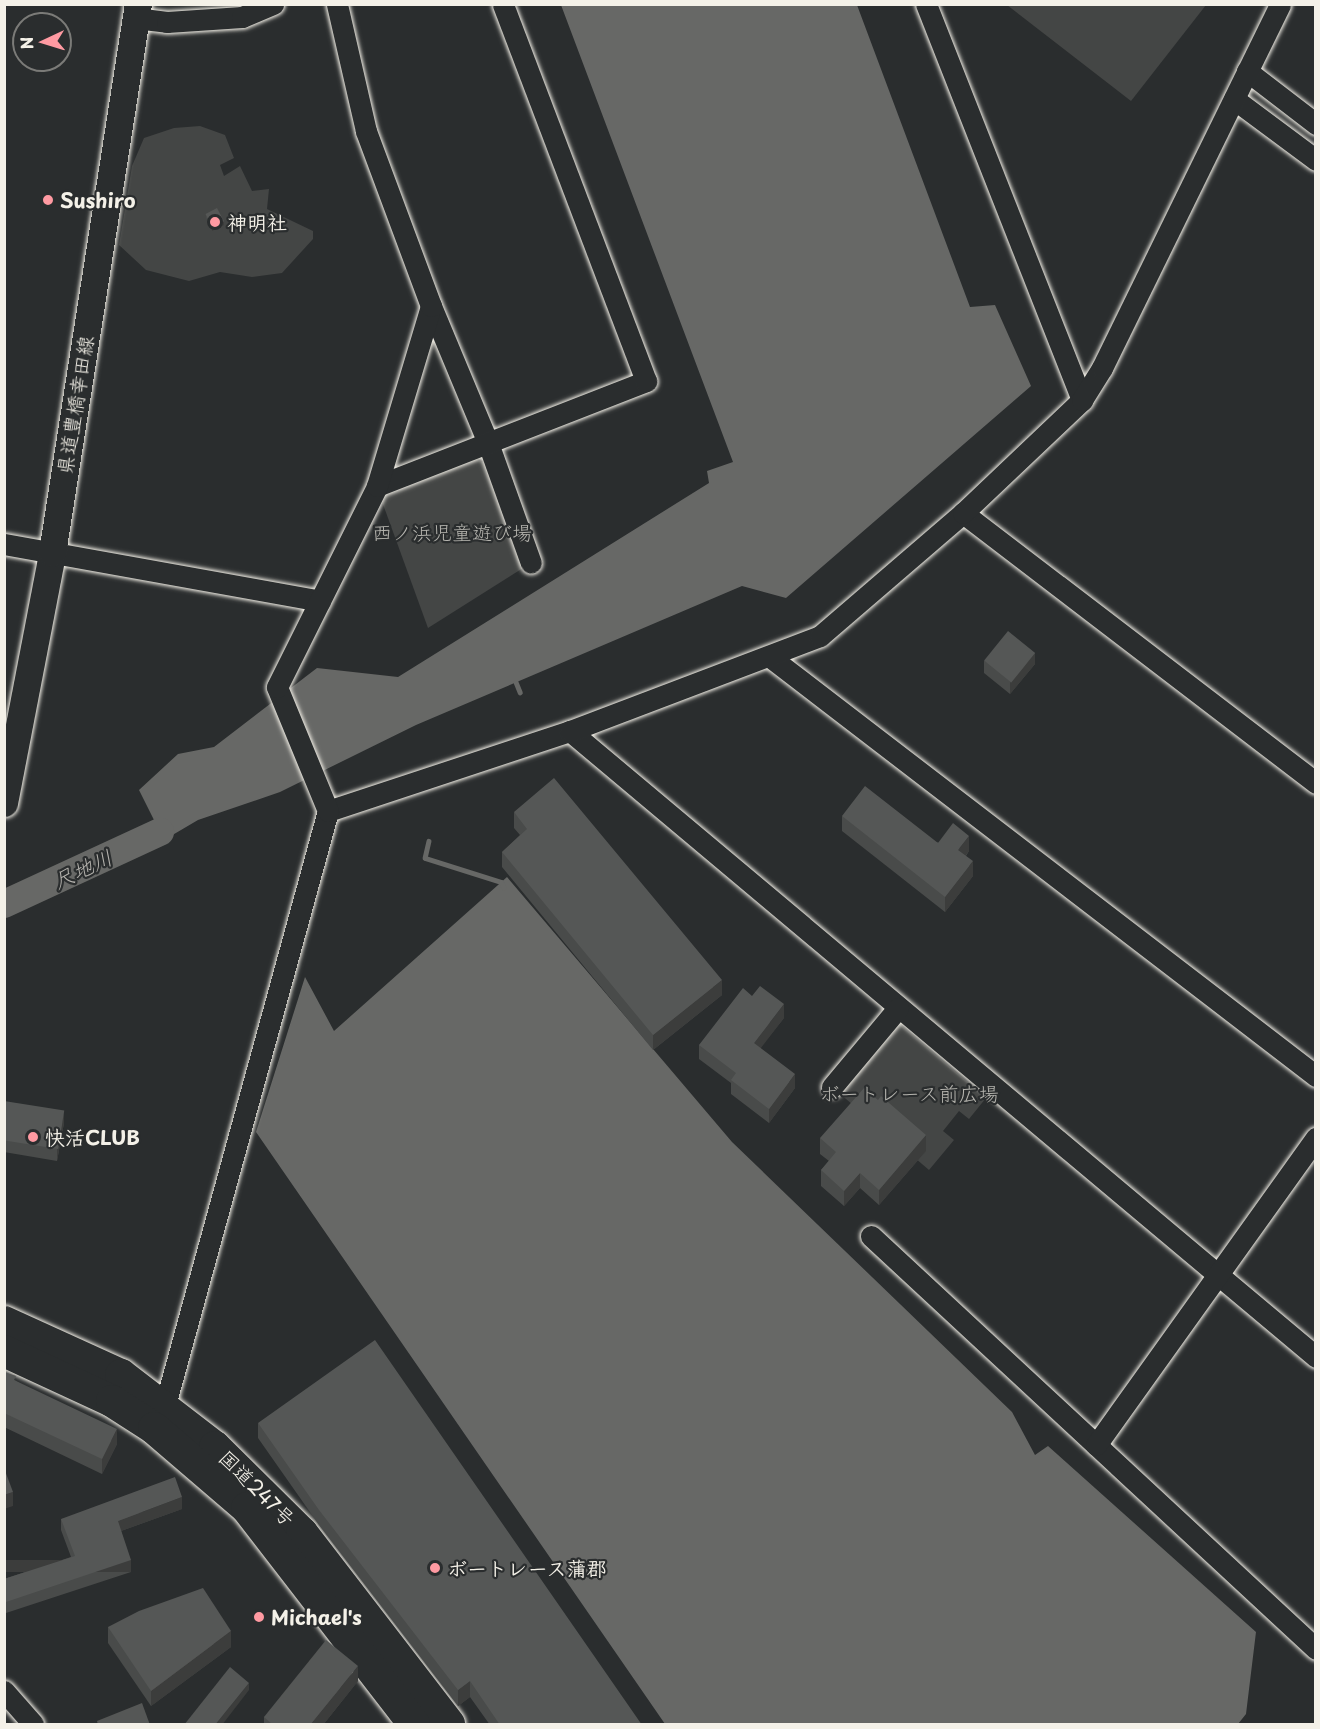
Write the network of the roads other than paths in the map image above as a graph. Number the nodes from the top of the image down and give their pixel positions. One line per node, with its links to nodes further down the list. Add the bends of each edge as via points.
1 (273, 4): 6 (street, via 242,17 167,22)
2 (337, 4): 11 (street, via 366,131)
3 (503, 4): 13 (street, via 646,381)
4 (926, 4): 12 (street)
5 (1280, 4): 7 (street)
6 (136, 11): 17 (main road, 県道豊橋幸田線)
7 (1247, 71): 8 (street); 9 (street)
8 (1234, 99): 10 (street); 12 (street, via 1102,368)
9 (1316, 124)
10 (1316, 160)
11 (431, 306): 13 (street); 14 (street)
12 (1082, 400): 15 (street)
13 (488, 443): 14 (street); 18 (street)
14 (376, 486): 19 (street)
15 (963, 513): 20 (street, via 820,636); 22 (street)
16 (4, 544): 17 (street)
17 (52, 553): 19 (street); 23 (main road, 県道豊橋幸田線)
18 (531, 563)
19 (320, 601): 24 (street, via 277,687)
20 (770, 657): 21 (street); 26 (street)
21 (570, 731): 24 (street); 25 (street)
22 (1316, 783)
23 (6, 788)
24 (328, 812): 34 (street)
25 (898, 1008): 27 (street); 30 (street)
26 (1316, 1076)
27 (832, 1087)
28 (1316, 1138): 30 (street)
29 (871, 1236): 35 (street)
30 (1216, 1275): 33 (street); 35 (street)
31 (4, 1322): 34 (highway, 国道247号, via 122,1375)
32 (4, 1351): 39 (highway, 国道247号, via 112,1401 154,1428 247,1508)
33 (1316, 1357)
34 (165, 1406): 40 (highway, 国道247号, via 264,1491 302,1533)
35 (1096, 1445): 36 (street)
36 (1316, 1649)
37 (4, 1691): 38 (street)
38 (33, 1725)
39 (414, 1725)
40 (449, 1725)

